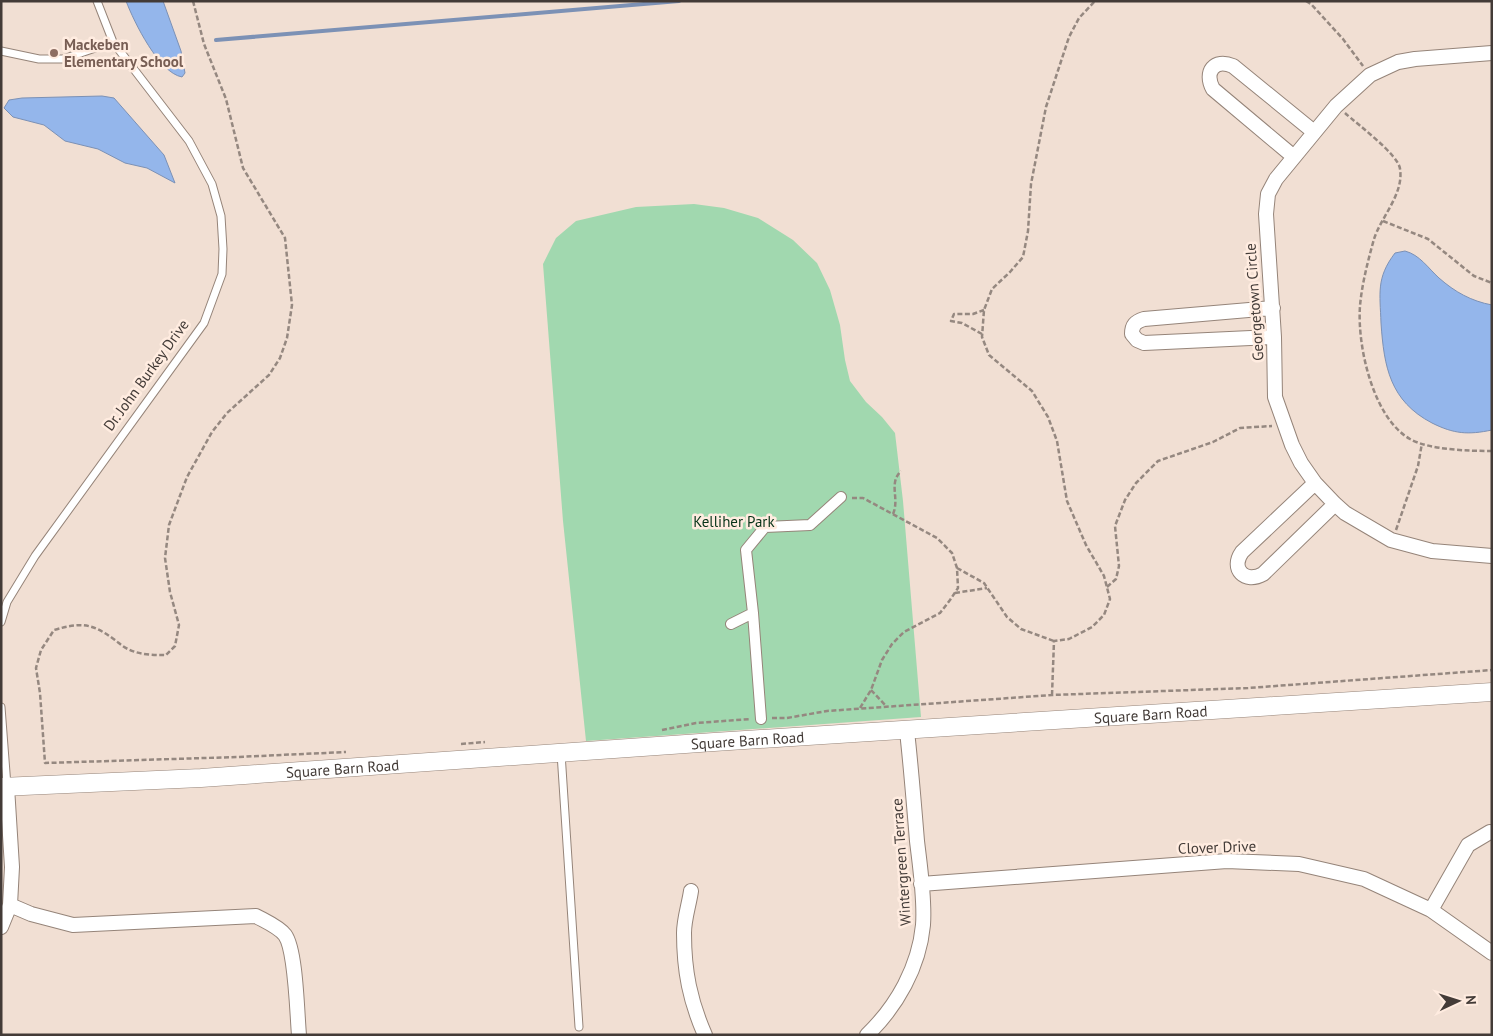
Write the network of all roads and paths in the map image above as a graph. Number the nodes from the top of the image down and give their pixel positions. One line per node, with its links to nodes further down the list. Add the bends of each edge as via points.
1 (97, 1): 5 (lane, Dr. John Burkey Drive)
2 (193, 1): 45 (path, via 204,44 226,99 243,168 285,238 292,305 288,338 269,375 227,413 212,432 187,477 169,525 165,558 179,625 175,646 166,655 148,655 128,650 93,626 73,624 54,630 41,650 36,668)
3 (1095, 1): 15 (path, via 1079,18 1069,37 1046,107 1030,184 1028,231 1023,256 992,289)
4 (1306, 1): 8 (path, via 1343,39)
5 (113, 42): 6 (lane, via 63,59 39,59); 33 (lane, Dr. John Burkey Drive, via 189,141 212,184 221,216 222,274 204,323 34,556 7,602)
6 (1, 51)
7 (1492, 53): 8 (street, Georgetown Circle, via 1398,62)
8 (1370, 75): 9 (street, Georgetown Circle)
9 (1336, 106): 10 (street, Georgetown Circle); 12 (path, via 1396,158 1400,168 1399,186)
10 (1314, 132): 11 (street, Georgetown Circle); 11 (street, via 1232,66 1225,62 1213,67 1208,80 1213,89)
11 (1294, 156): 14 (street, Georgetown Circle, via 1268,194 1266,237)
12 (1382, 221): 13 (path, via 1428,239 1474,276); 19 (path, via 1364,275 1360,308 1363,349 1374,393 1391,424 1410,440)
13 (1492, 283)
14 (1272, 308): 17 (street, Georgetown Circle); 17 (street, via 1144,319 1136,321 1132,334 1144,343)
15 (984, 310): 16 (path); 16 (path, via 973,314 954,314 951,321)
16 (982, 334): 30 (path, via 989,355 1032,391 1048,417 1057,440 1066,501)
17 (1274, 337): 18 (street, Georgetown Circle, via 1276,397)
18 (1286, 424): 22 (street, Georgetown Circle, via 1292,445); 30 (path, via 1240,428 1213,442 1158,461 1136,483 1125,500 1115,526 1119,566 1116,579)
19 (1422, 443): 20 (path, via 1438,448); 26 (path, via 1418,466)
20 (1492, 451)
21 (901, 471): 25 (path, via 894,484 896,502)
22 (1315, 483): 24 (street, Georgetown Circle); 24 (street, via 1238,557 1237,564 1243,574 1248,578 1263,574)
23 (841, 497): 25 (path, via 863,498); 32 (street, via 810,525 765,527 746,550)
24 (1335, 504): 26 (street, Georgetown Circle)
25 (893, 514): 28 (path, via 937,538 952,553)
26 (1391, 540): 27 (street, Georgetown Circle, via 1432,551)
27 (1492, 556)
28 (957, 568): 29 (path); 31 (path, via 958,588)
29 (987, 588): 31 (path); 35 (path, via 1007,617 1022,629)
30 (1107, 588): 35 (path, via 1110,599 1104,615 1092,627 1069,639)
31 (954, 593): 36 (path, via 940,613 904,632 892,644)
32 (753, 613): 34 (street); 42 (street)
33 (1, 622)
34 (731, 624)
35 (1054, 641): 38 (path)
36 (871, 690): 40 (path); 41 (path)
37 (1492, 692): 43 (street, Square Barn Road)
38 (1052, 695)
39 (1, 707): 46 (lane)
40 (887, 707)
41 (860, 709)
42 (761, 719)
43 (907, 731): 44 (street, Square Barn Road); 48 (street, Wintergreen Terrace)
44 (561, 753): 46 (street, Square Barn Road, via 201,778); 54 (lane)
45 (44, 763)
46 (4, 787): 50 (street, via 12,867)
47 (1490, 832): 51 (street, via 1468,845)
48 (921, 884): 51 (street, Clover Drive, via 1226,861 1290,863 1364,879); 57 (street, Wintergreen Terrace, via 923,925 916,957 892,1007)
49 (691, 891): 56 (street, via 684,932 686,978 695,1013)
50 (10, 905): 52 (street); 55 (street, via 73,924 256,916 285,935 292,956)
51 (1431, 910): 53 (street, Clover Drive)
52 (1, 926)
53 (1492, 954)
54 (579, 1027)
55 (299, 1035)
56 (705, 1035)
57 (867, 1035)

